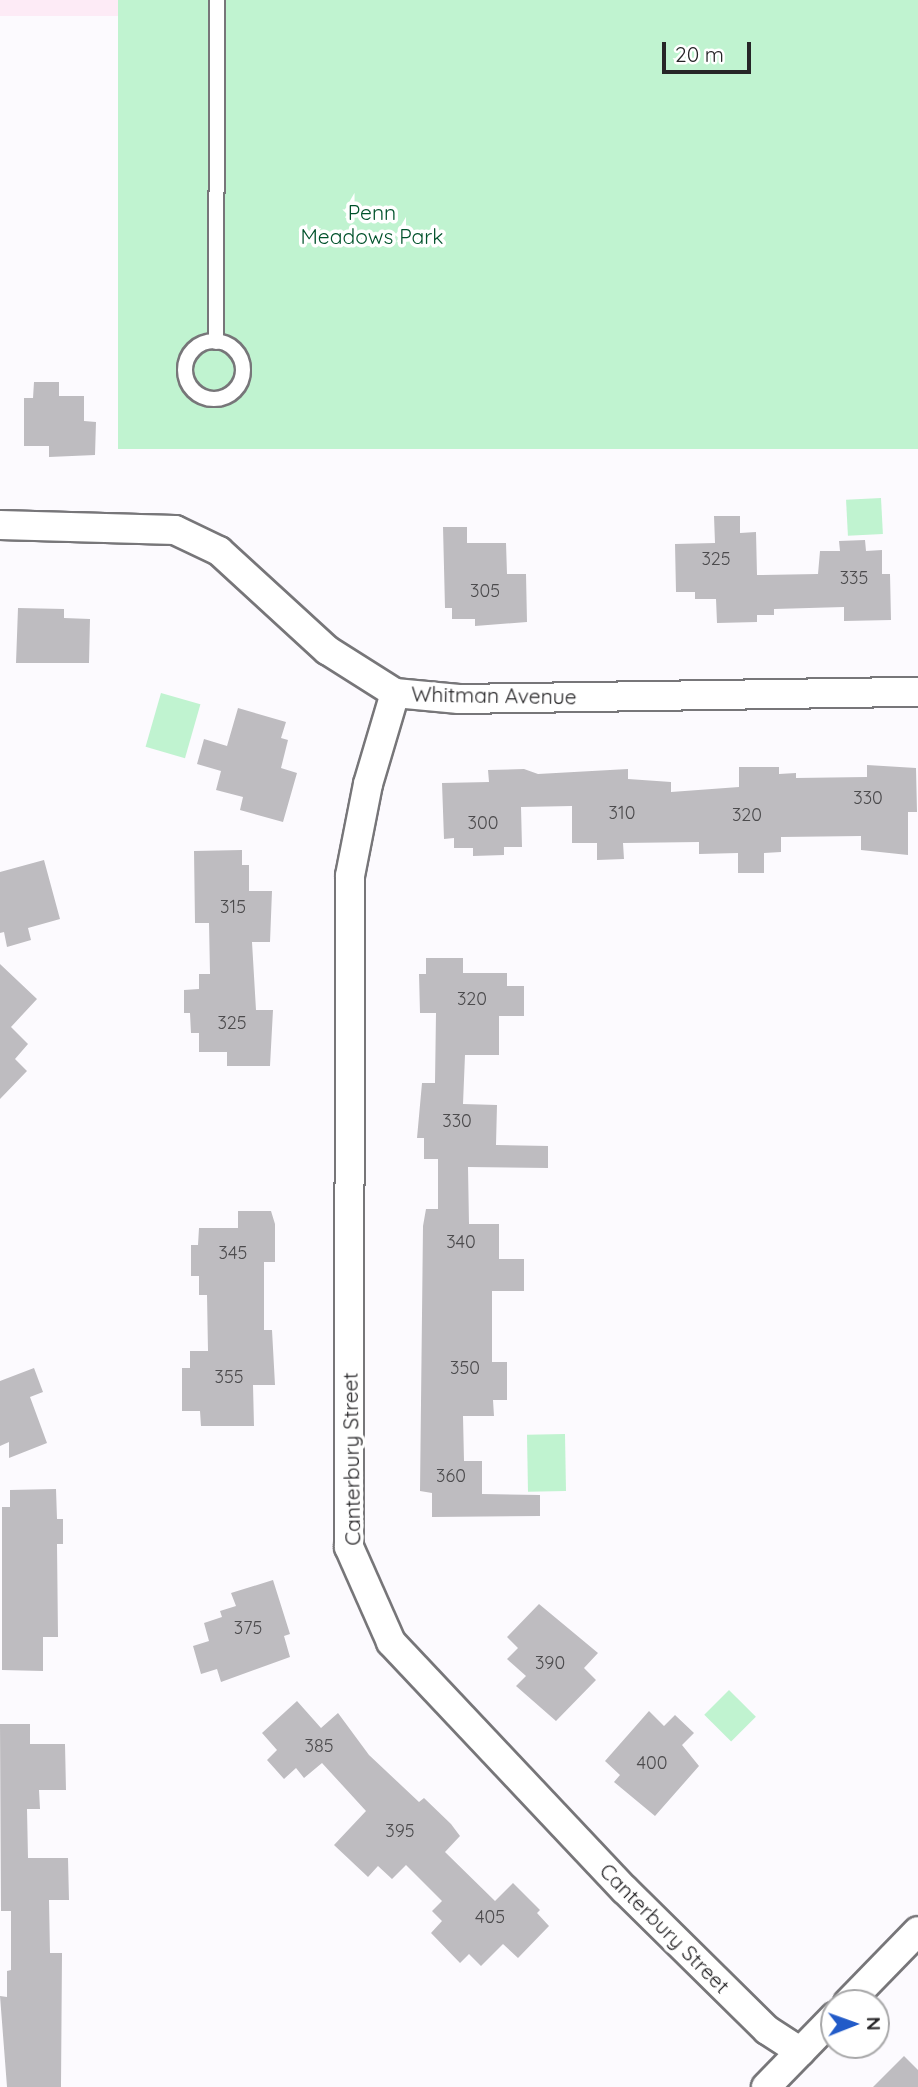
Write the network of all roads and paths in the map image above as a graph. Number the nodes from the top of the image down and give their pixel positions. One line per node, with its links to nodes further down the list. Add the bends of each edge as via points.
1 (217, 0): 2 (lane)
2 (216, 342): 2 (lane, via 195,349 186,369 193,390 213,399 234,392 243,372 236,351)
3 (0, 524): 5 (street, Whitman Avenue, via 175,530 219,551 327,650)
4 (918, 692): 5 (street, Whitman Avenue, via 459,699)
5 (395, 693): 9 (street, Canterbury Street, via 368,784 350,876 349,1547 391,1642 624,1889 767,2030)
6 (918, 1931): 7 (street)
7 (862, 1989)
8 (820, 2032): 9 (street)
9 (801, 2052): 10 (street)
10 (766, 2087)

